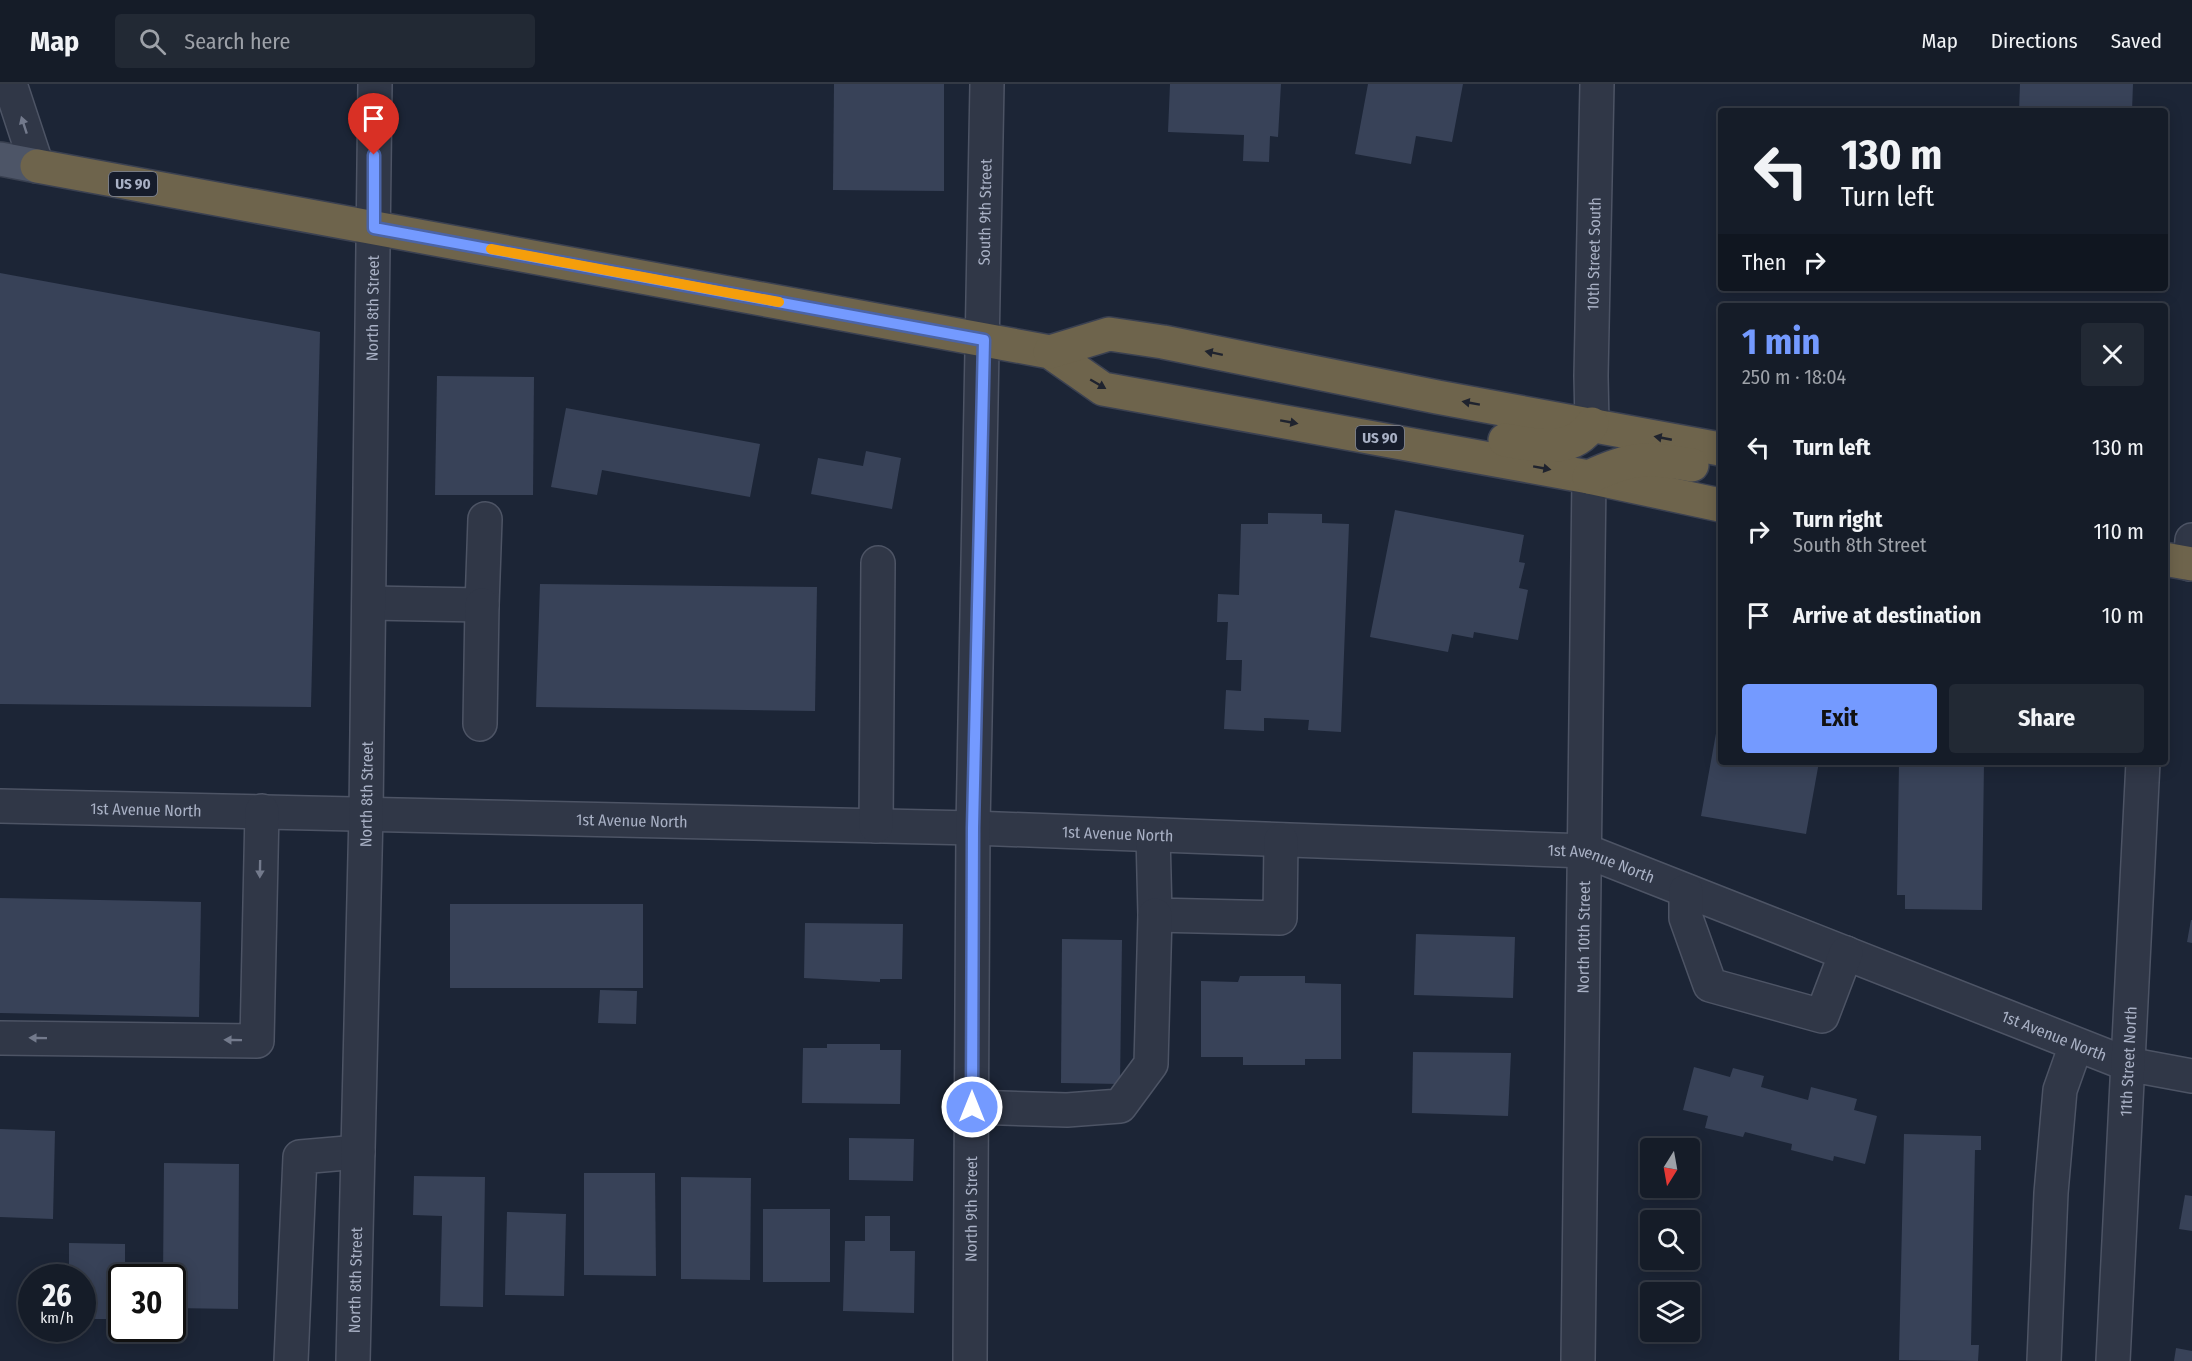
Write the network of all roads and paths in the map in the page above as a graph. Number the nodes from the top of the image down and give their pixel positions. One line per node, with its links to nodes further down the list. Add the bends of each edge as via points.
1 (10, 84): 6 (street, one-way to 1)
2 (375, 84): 7 (street, North 8th Street)
3 (987, 84): 8 (street, South 9th Street)
4 (1597, 84): 10 (street, 10th Street South)
5 (0, 159): 6 (main road, US 90)
6 (37, 166): 7 (highway, US 90)
7 (374, 228): 8 (highway, US 90); 18 (street, North 8th Street)
8 (984, 340): 9 (highway, US 90); 26 (street, North 9th Street)
9 (1050, 352): 10 (highway, US 90, one-way to 9, via 1109,334); 11 (highway, US 90, one-way to 11, via 1103,389)
10 (1592, 424): 11 (highway, via 1584,437 1544,447 1429,428); 12 (highway, US 90, one-way to 10)
11 (1403, 442): 14 (highway, US 90, one-way to 14)
12 (1718, 448)
13 (1718, 470): 14 (highway, via 1651,458 1618,463)
14 (1589, 477): 15 (highway, US 90); 29 (street, North 10th Street)
15 (1718, 505)
16 (485, 519): 19 (street)
17 (878, 563): 25 (street)
18 (369, 603): 19 (street); 24 (street, North 8th Street)
19 (482, 605): 20 (street)
20 (480, 724)
21 (2143, 765): 35 (street, 11th Street North)
22 (0, 806): 23 (street, 1st Avenue North)
23 (262, 811): 24 (street, 1st Avenue North); 33 (street, one-way to 33, via 257,1041)
24 (366, 813): 25 (street, 1st Avenue North); 38 (street, North 8th Street)
25 (876, 826): 26 (street, 1st Avenue North)
26 (973, 828): 27 (street, 1st Avenue North); 37 (street, North 9th Street)
27 (1153, 835): 28 (street, 1st Avenue North); 31 (street)
28 (1281, 840): 29 (street, 1st Avenue North); 31 (street, via 1280,918)
29 (1586, 851): 30 (street, 1st Avenue North); 42 (street, North 10th Street)
30 (1686, 891): 32 (street, 1st Avenue North); 32 (street, via 1686,918 1710,985 1822,1016)
31 (1155, 915): 37 (street, via 1151,1064 1120,1106 1067,1110)
32 (1846, 953): 34 (street, 1st Avenue North)
33 (0, 1038)
34 (2076, 1045): 35 (street, 1st Avenue North); 43 (street, via 2060,1090)
35 (2127, 1064): 36 (street, 1st Avenue North); 44 (street, 11th Street North)
36 (2192, 1076)
37 (972, 1107): 41 (street, North 9th Street)
38 (358, 1152): 39 (street, via 300,1157); 40 (street, North 8th Street)
39 (291, 1361)
40 (353, 1361)
41 (970, 1361)
42 (1578, 1361)
43 (2044, 1361)
44 (2113, 1361)

